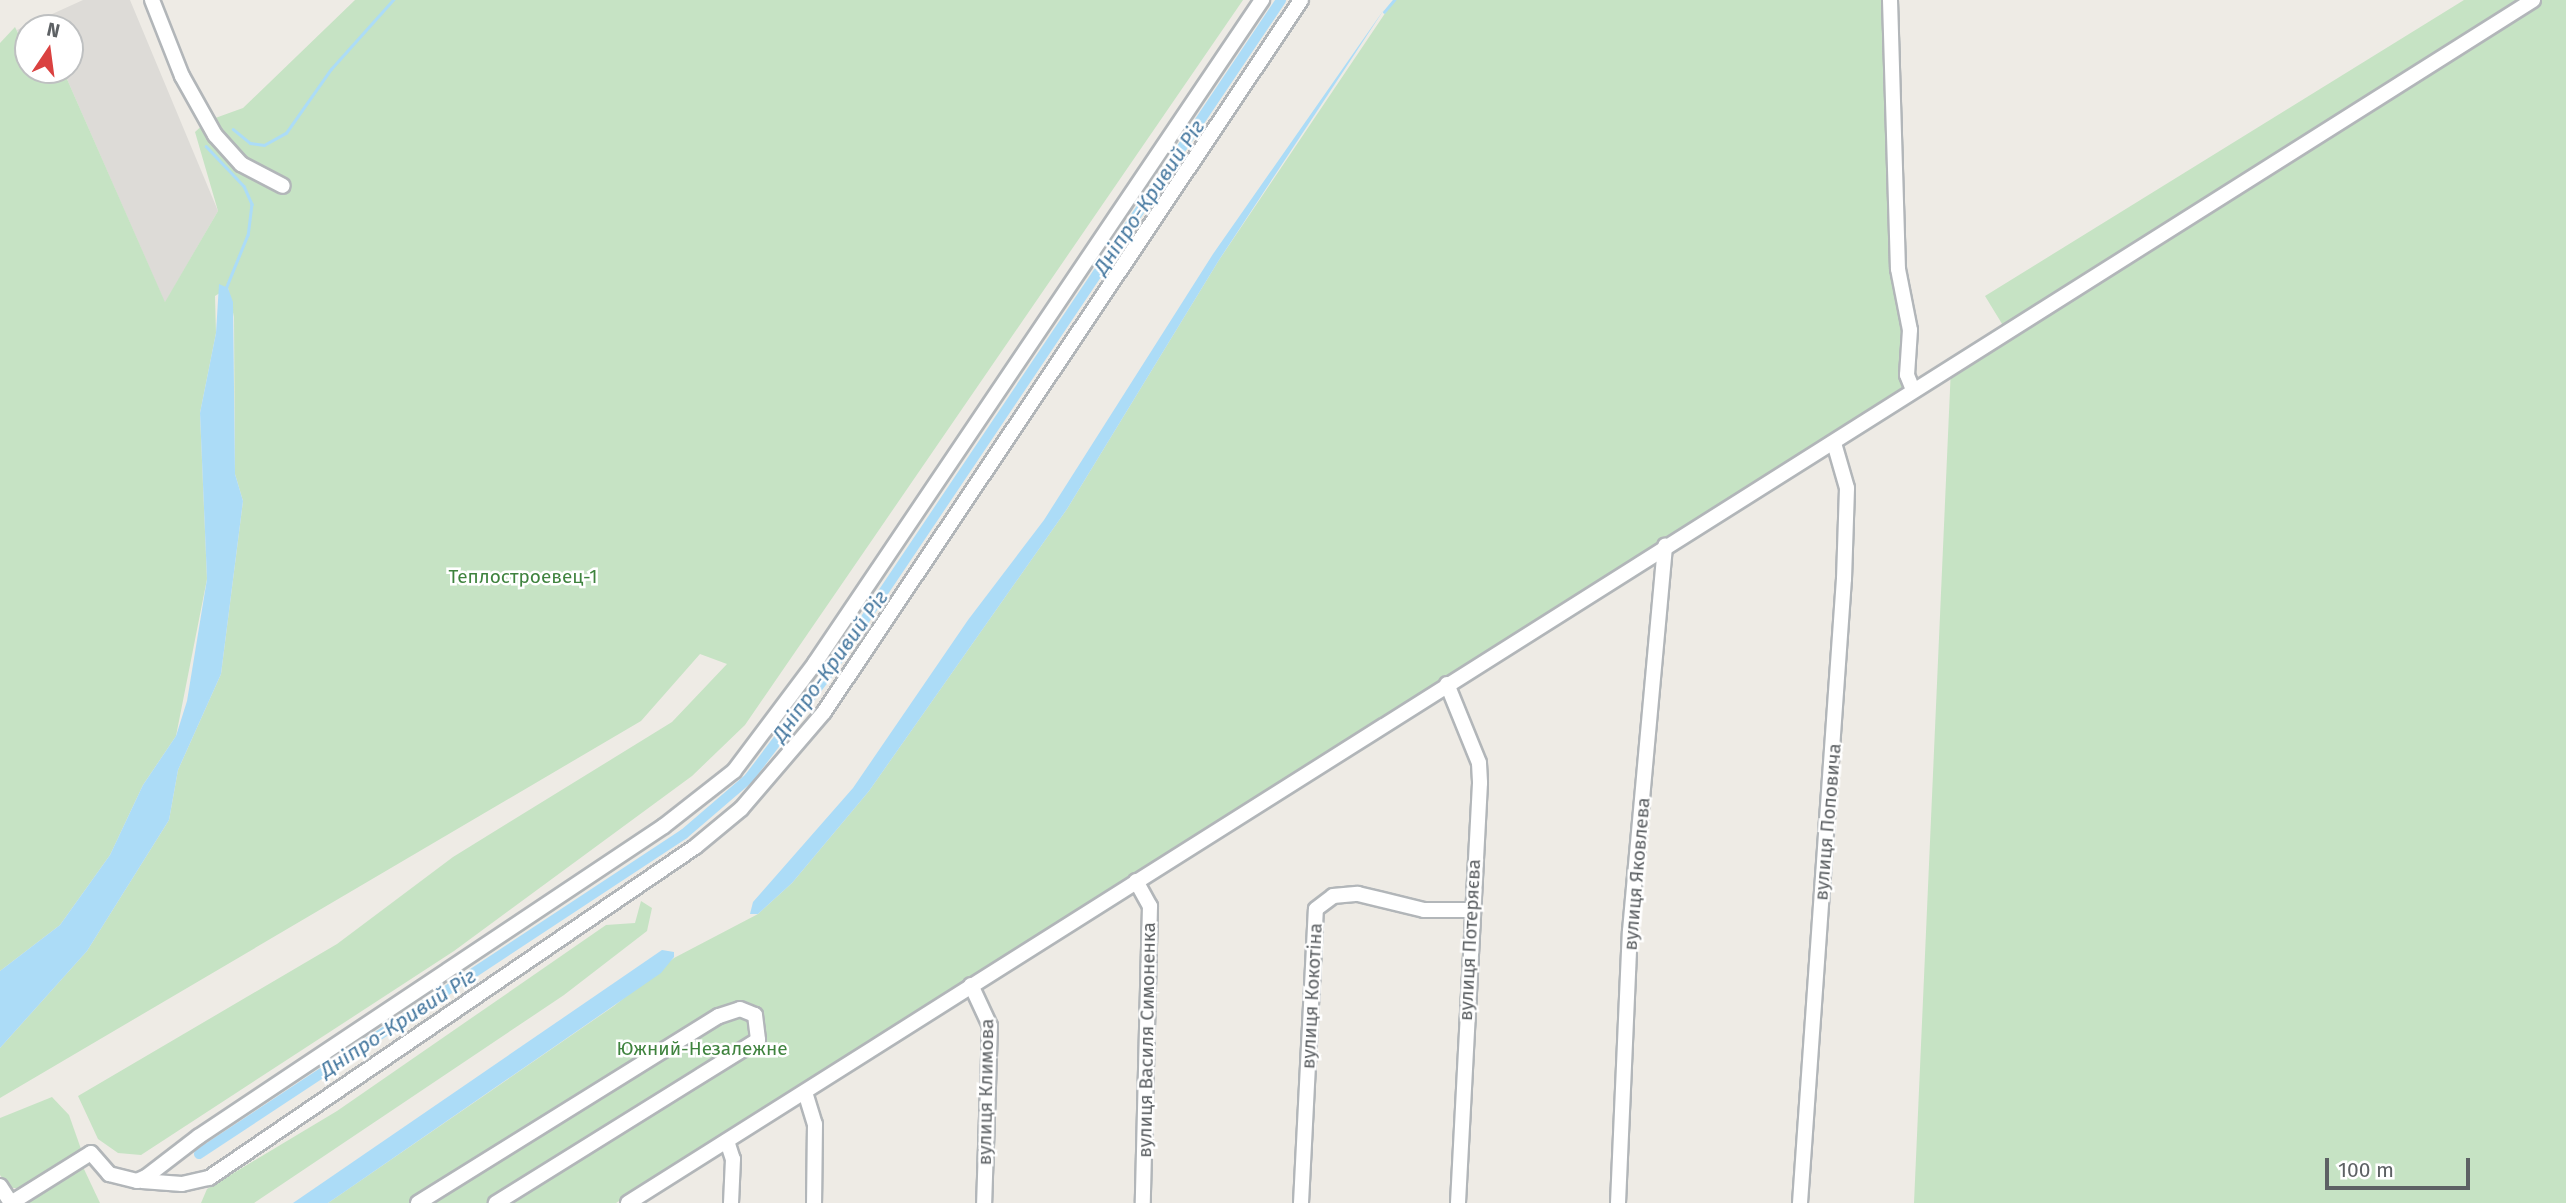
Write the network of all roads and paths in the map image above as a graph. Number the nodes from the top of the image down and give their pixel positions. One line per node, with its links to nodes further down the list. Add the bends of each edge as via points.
1 (1262, 0): 16 (street, via 815,663 734,771 664,825)
2 (1301, 0): 16 (street, via 824,712 741,809 695,847 209,1178 183,1184)
3 (1890, 0): 7 (street, via 1898,270 1910,330 1907,375)
4 (2533, 0): 7 (street)
5 (155, 1): 6 (street, via 182,76 215,135 241,164)
6 (283, 186)
7 (1913, 390): 8 (street)
8 (1834, 443): 9 (street); 29 (street, вулиця Поповича, via 1847,488 1844,579)
9 (1665, 547): 10 (street); 28 (street, вулиця Яковлева, via 1630,932)
10 (1447, 684): 11 (street); 12 (street, вулиця Потеряєва, via 1479,763)
11 (1136, 881): 13 (street); 25 (street, вулиця Василя Симоненка, via 1150,906)
12 (1471, 910): 26 (street, вулиця Кокотіна, via 1424,910 1358,894 1333,897 1317,909); 27 (street, вулиця Потеряєва)
13 (971, 985): 14 (street); 24 (street, вулиця Климова, via 990,1026)
14 (805, 1092): 15 (street); 23 (street, via 815,1124)
15 (727, 1141): 21 (street); 22 (street, via 733,1159)
16 (137, 1181): 18 (street, via 109,1174 91,1153)
17 (0, 1186): 18 (street)
18 (11, 1203)
19 (418, 1203): 20 (street, via 719,1016 740,1009 755,1015 758,1040)
20 (496, 1203)
21 (628, 1203)
22 (730, 1203)
23 (814, 1203)
24 (984, 1203)
25 (1143, 1203)
26 (1301, 1203)
27 (1458, 1203)
28 (1618, 1203)
29 (1800, 1203)

